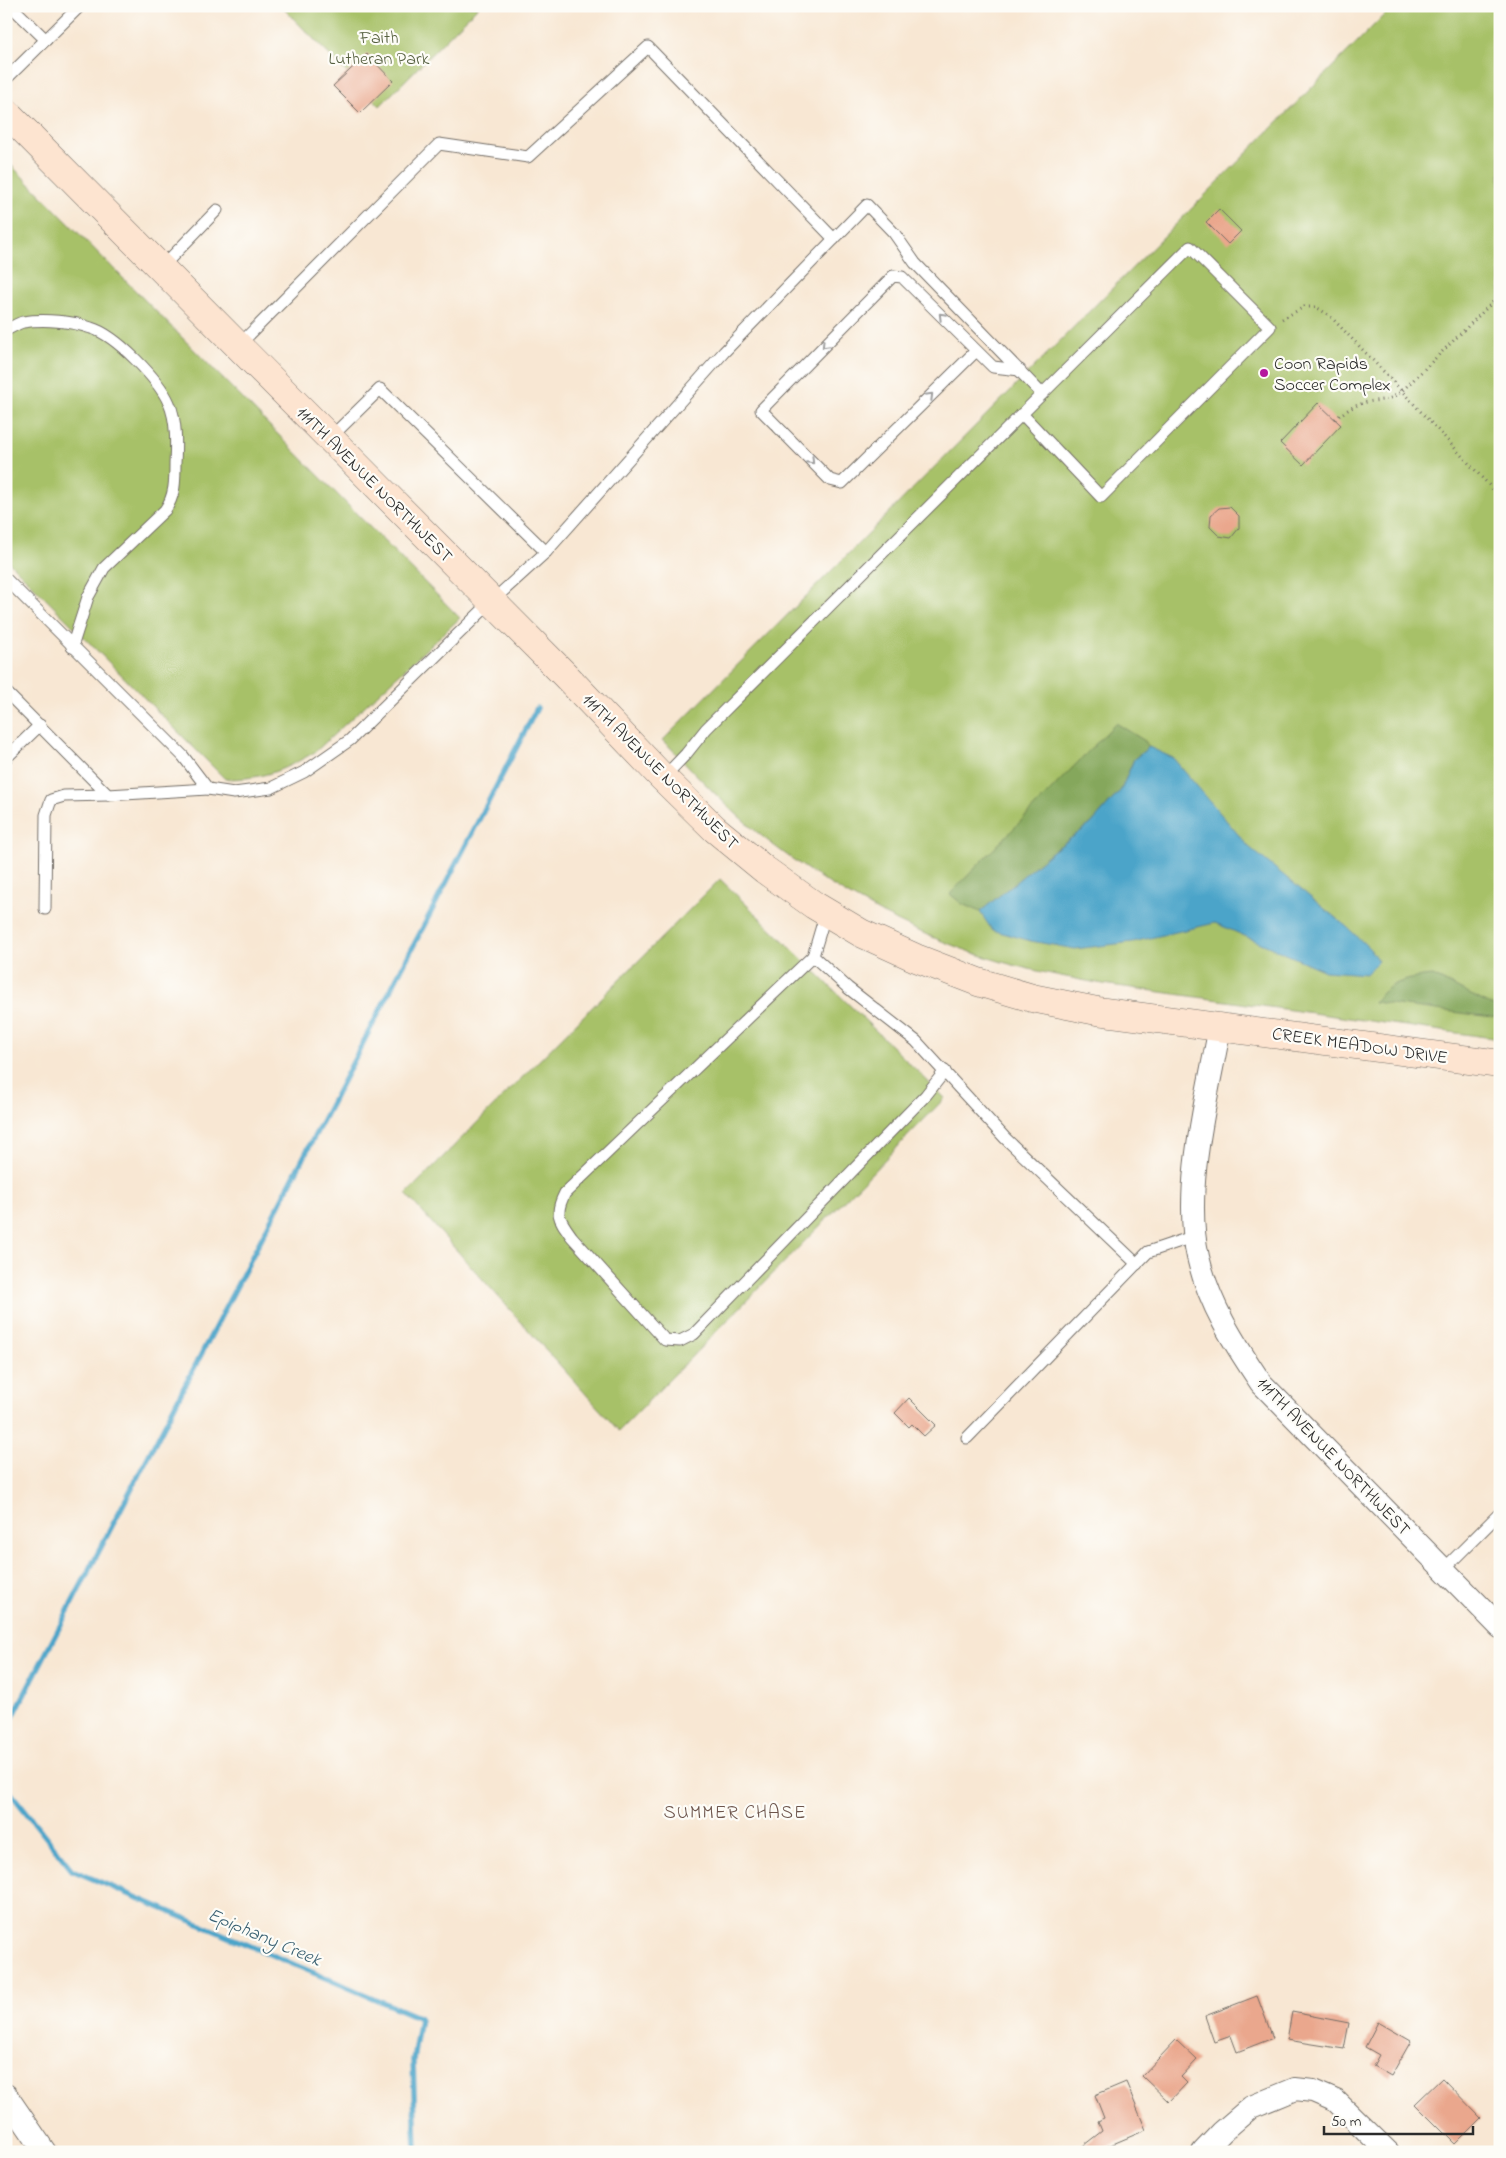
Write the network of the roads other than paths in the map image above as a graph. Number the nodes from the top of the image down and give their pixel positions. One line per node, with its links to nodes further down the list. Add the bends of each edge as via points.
1 (11, 6): 3 (lane)
2 (80, 6): 3 (lane)
3 (46, 40): 4 (lane)
4 (6, 79)
5 (9, 120): 8 (street, 111TH AVENUE NORTHWEST)
6 (217, 210): 8 (lane)
7 (834, 239): 10 (lane, via 648,46 528,157 439,144); 12 (lane, via 867,205 894,233 915,262); 16 (lane, via 724,352)
8 (161, 268): 10 (street, 111TH AVENUE NORTHWEST)
9 (6, 330): 19 (lane, via 22,322 70,323 93,328 128,353 158,385 169,404 174,422 174,489 171,502 104,568 88,597)
10 (238, 346): 15 (street, 111TH AVENUE NORTHWEST)
11 (976, 350): 11 (lane, one-way to 11, via 902,276 893,276 762,410 830,480 842,483); 12 (lane, via 993,367)
12 (1020, 370): 13 (lane)
13 (1042, 394): 14 (lane); 14 (lane, via 1190,248 1270,327 1101,497)
14 (1022, 414): 23 (lane, via 706,730)
15 (330, 438): 16 (lane, via 380,389); 18 (street, 111TH AVENUE NORTHWEST)
16 (546, 552): 18 (lane)
17 (6, 580): 19 (lane)
18 (492, 601): 23 (street, 111TH AVENUE NORTHWEST); 24 (lane, via 350,740 304,772 271,788 234,793)
19 (72, 647): 24 (lane, via 183,756)
20 (6, 692): 21 (lane)
21 (40, 725): 22 (lane); 25 (lane)
22 (6, 758)
23 (663, 778): 27 (street, 111TH AVENUE NORTHWEST, via 715,829 765,870)
24 (208, 789): 25 (lane)
25 (108, 794): 26 (lane, via 64,796 51,800 46,815)
26 (45, 909)
27 (826, 912): 28 (lane); 29 (street, 111TH AVENUE NORTHWEST, via 916,958 1032,998 1097,1011)
28 (813, 956): 31 (lane, via 916,1041); 31 (lane, via 565,1193 558,1206 559,1219 572,1237 665,1340 680,1341 694,1334 926,1095)
29 (1220, 1026): 30 (street, CREEK MEADOW DRIVE); 32 (street, 111TH AVENUE NORTHWEST, via 1198,1150)
30 (1500, 1064)
31 (945, 1071): 33 (lane, via 1005,1138)
32 (1195, 1236): 33 (lane, via 1148,1252); 36 (street, 111TH AVENUE NORTHWEST, via 1198,1257 1213,1302 1232,1340 1260,1383)
33 (1137, 1264): 34 (lane)
34 (967, 1438)
35 (1500, 1513): 36 (lane)
36 (1443, 1570): 37 (street, 111TH AVENUE NORTHWEST)
37 (1500, 1627)
38 (6, 2095): 39 (street)
39 (45, 2152)
40 (1204, 2152): 41 (street, via 1251,2107 1295,2089 1313,2091 1336,2101)
41 (1388, 2152)

